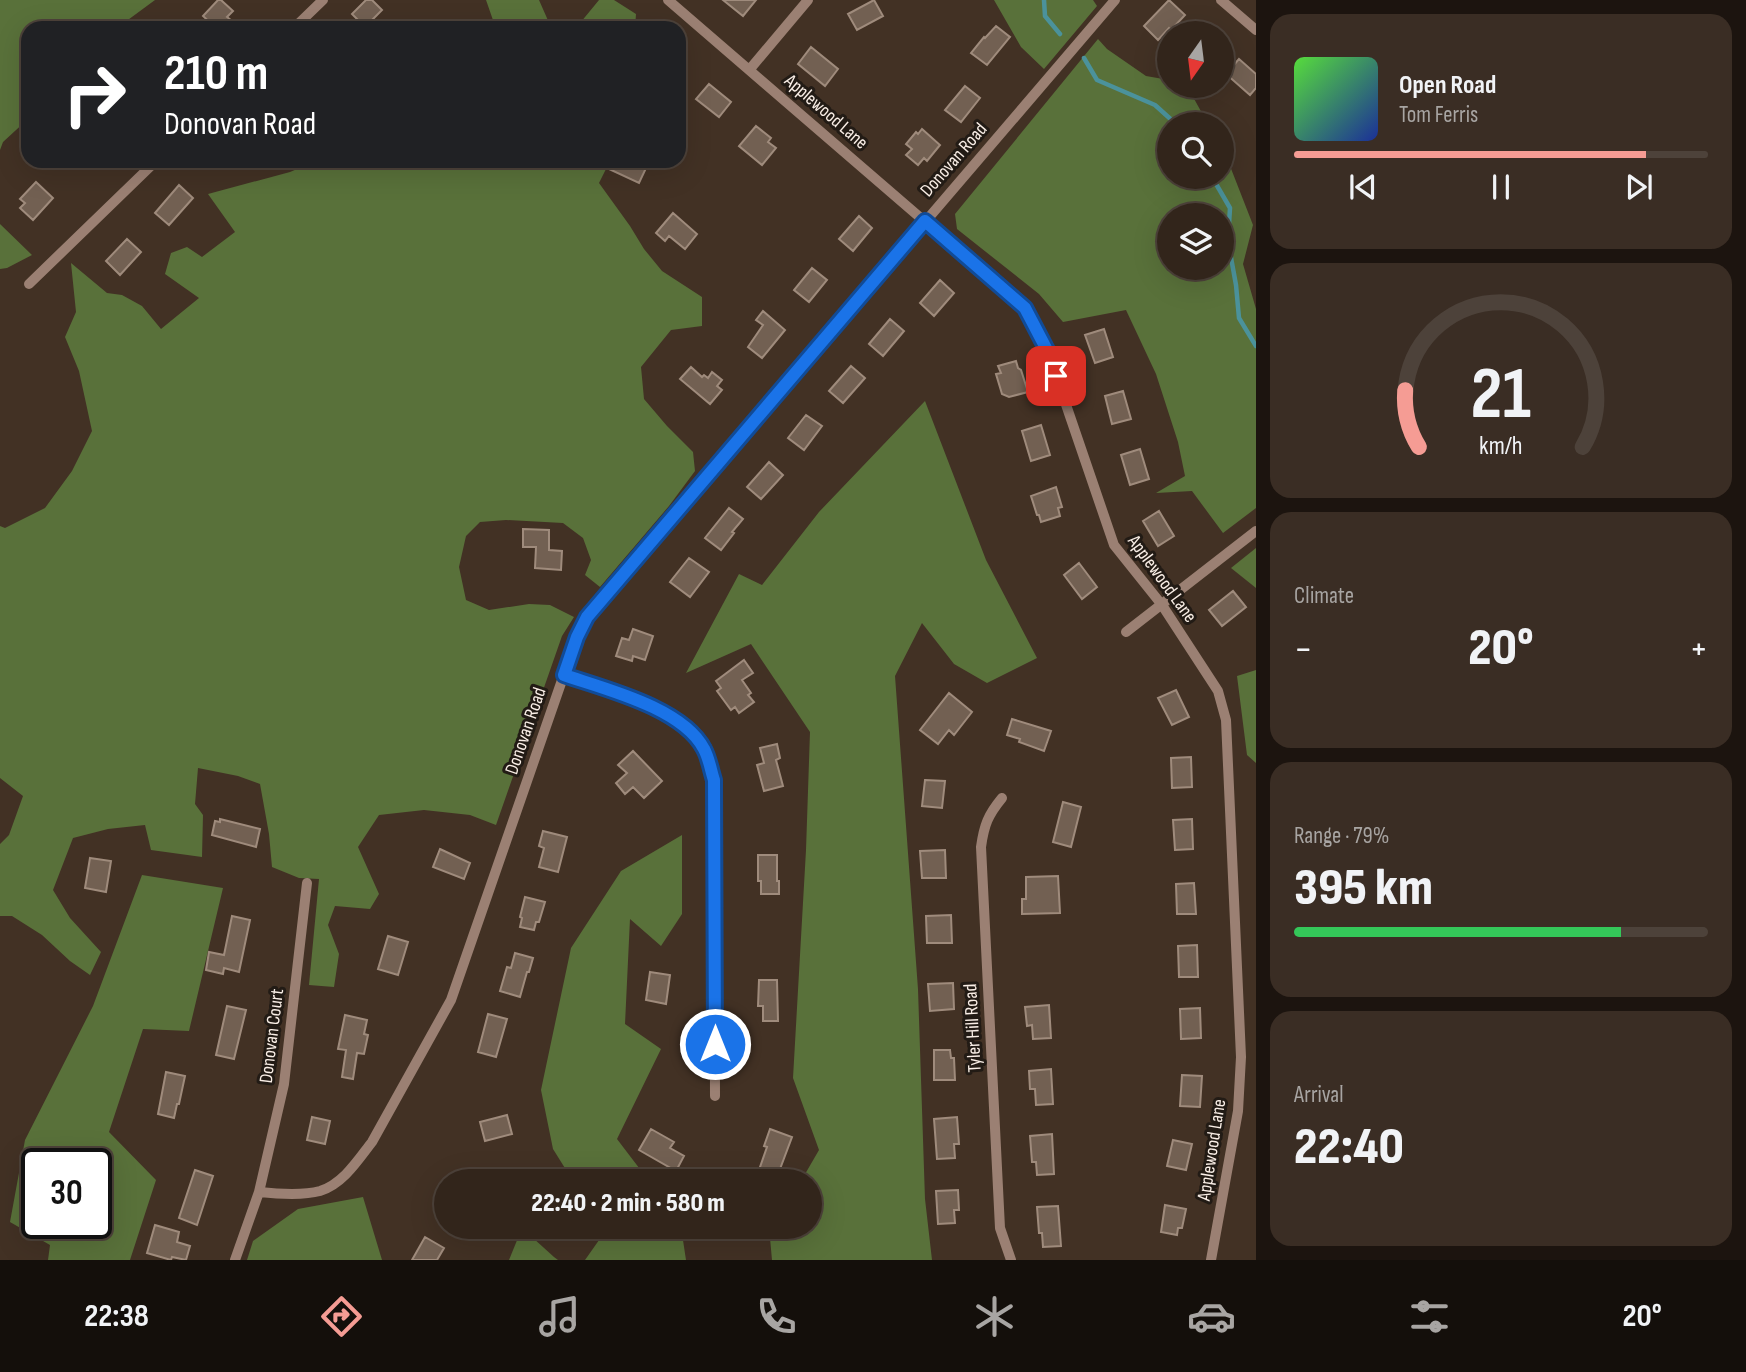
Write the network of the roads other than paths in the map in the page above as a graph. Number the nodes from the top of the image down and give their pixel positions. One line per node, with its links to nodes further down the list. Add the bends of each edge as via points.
1 (323, 0): 6 (street)
2 (668, 0): 8 (street, Applewood Lane)
3 (808, 0): 8 (street)
4 (1115, 0): 10 (street, Donovan Road)
5 (1221, 0): 7 (street)
6 (301, 21)
7 (1256, 30)
8 (750, 69): 10 (street, Applewood Lane)
9 (149, 168): 11 (street)
10 (925, 221): 13 (street, Applewood Lane, via 1025,308 1048,352 1114,545); 15 (street, Donovan Road, via 587,617)
11 (29, 284)
12 (1256, 531): 13 (street)
13 (1162, 605): 14 (street); 22 (street, Applewood Lane, via 1218,691 1226,720 1241,1057 1238,1111)
14 (1126, 632)
15 (564, 675): 18 (street, via 646,704 684,725 704,749 714,780); 19 (street, Donovan Road, via 451,1000 372,1142 342,1178 320,1191)
16 (1002, 797): 21 (street, Tyler Hill Road, via 984,826 981,847 1000,1228)
17 (307, 883): 19 (street, Donovan Court, via 284,1084)
18 (715, 1096)
19 (259, 1192): 20 (street)
20 (235, 1260)
21 (1011, 1260)
22 (1211, 1260)

